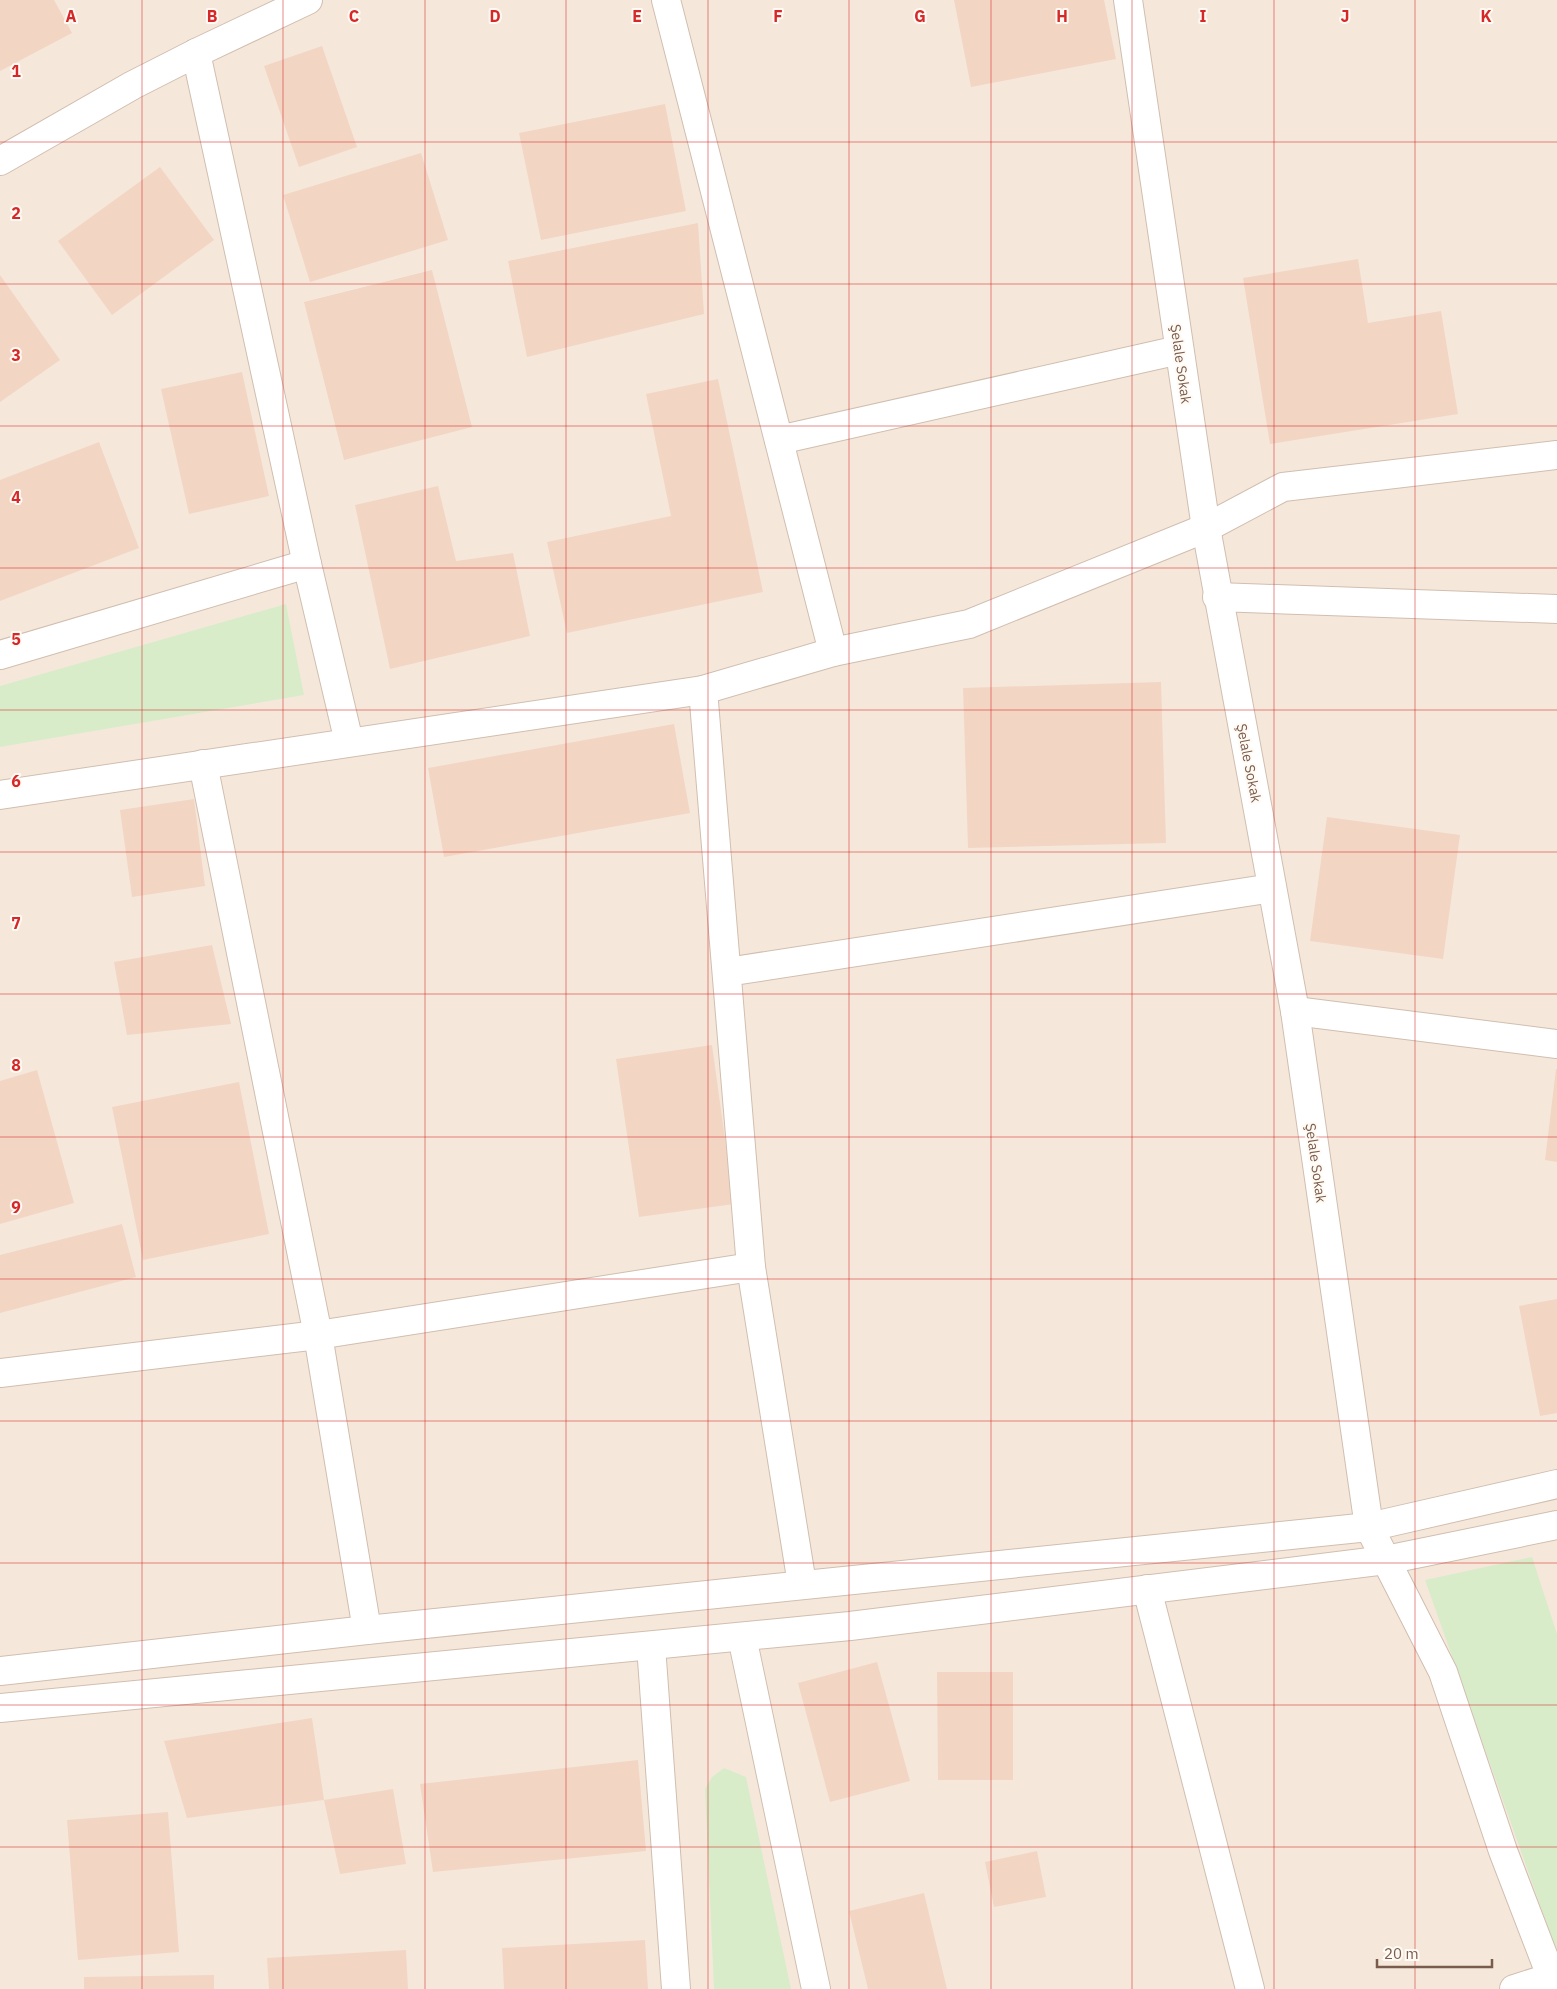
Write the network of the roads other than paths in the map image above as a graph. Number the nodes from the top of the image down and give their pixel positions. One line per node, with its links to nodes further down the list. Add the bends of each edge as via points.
1 (308, 0): 4 (street)
2 (666, 0): 7 (street)
3 (1128, 0): 6 (street, Şelale Sokak)
4 (196, 53): 5 (street); 10 (street)
5 (0, 161)
6 (1179, 350): 7 (street); 9 (street, Şelale Sokak)
7 (779, 440): 13 (street)
8 (1557, 455): 9 (street, via 1283,488)
9 (1206, 528): 11 (street, Şelale Sokak); 13 (street, via 969,624)
10 (307, 564): 14 (street); 16 (street)
11 (1217, 597): 12 (street); 19 (street, Şelale Sokak)
12 (1557, 609)
13 (834, 652): 15 (street)
14 (0, 655)
15 (703, 690): 16 (street); 20 (street)
16 (349, 742): 17 (street)
17 (203, 764): 18 (street); 24 (street)
18 (0, 795)
19 (1272, 888): 20 (street); 21 (street, Şelale Sokak)
20 (727, 972): 23 (street)
21 (1294, 1011): 22 (street); 27 (street, Şelale Sokak)
22 (1557, 1044)
23 (751, 1267): 24 (street); 30 (street)
24 (318, 1335): 25 (street); 32 (street)
25 (0, 1373)
26 (1557, 1484): 27 (street)
27 (1369, 1527): 29 (street, Şelale Sokak); 30 (street)
28 (1556, 1530): 29 (street)
29 (1386, 1560): 31 (street); 37 (street, Şelale Sokak, via 1443,1672 1503,1851)
30 (802, 1584): 32 (street)
31 (1147, 1589): 33 (street); 40 (street)
32 (367, 1630): 35 (street)
33 (742, 1637): 34 (street); 39 (street)
34 (651, 1646): 36 (street); 38 (street)
35 (0, 1672)
36 (0, 1708)
37 (1554, 1983): 41 (street)
38 (676, 1989)
39 (816, 1989)
40 (1250, 1989)
41 (1514, 1989)

